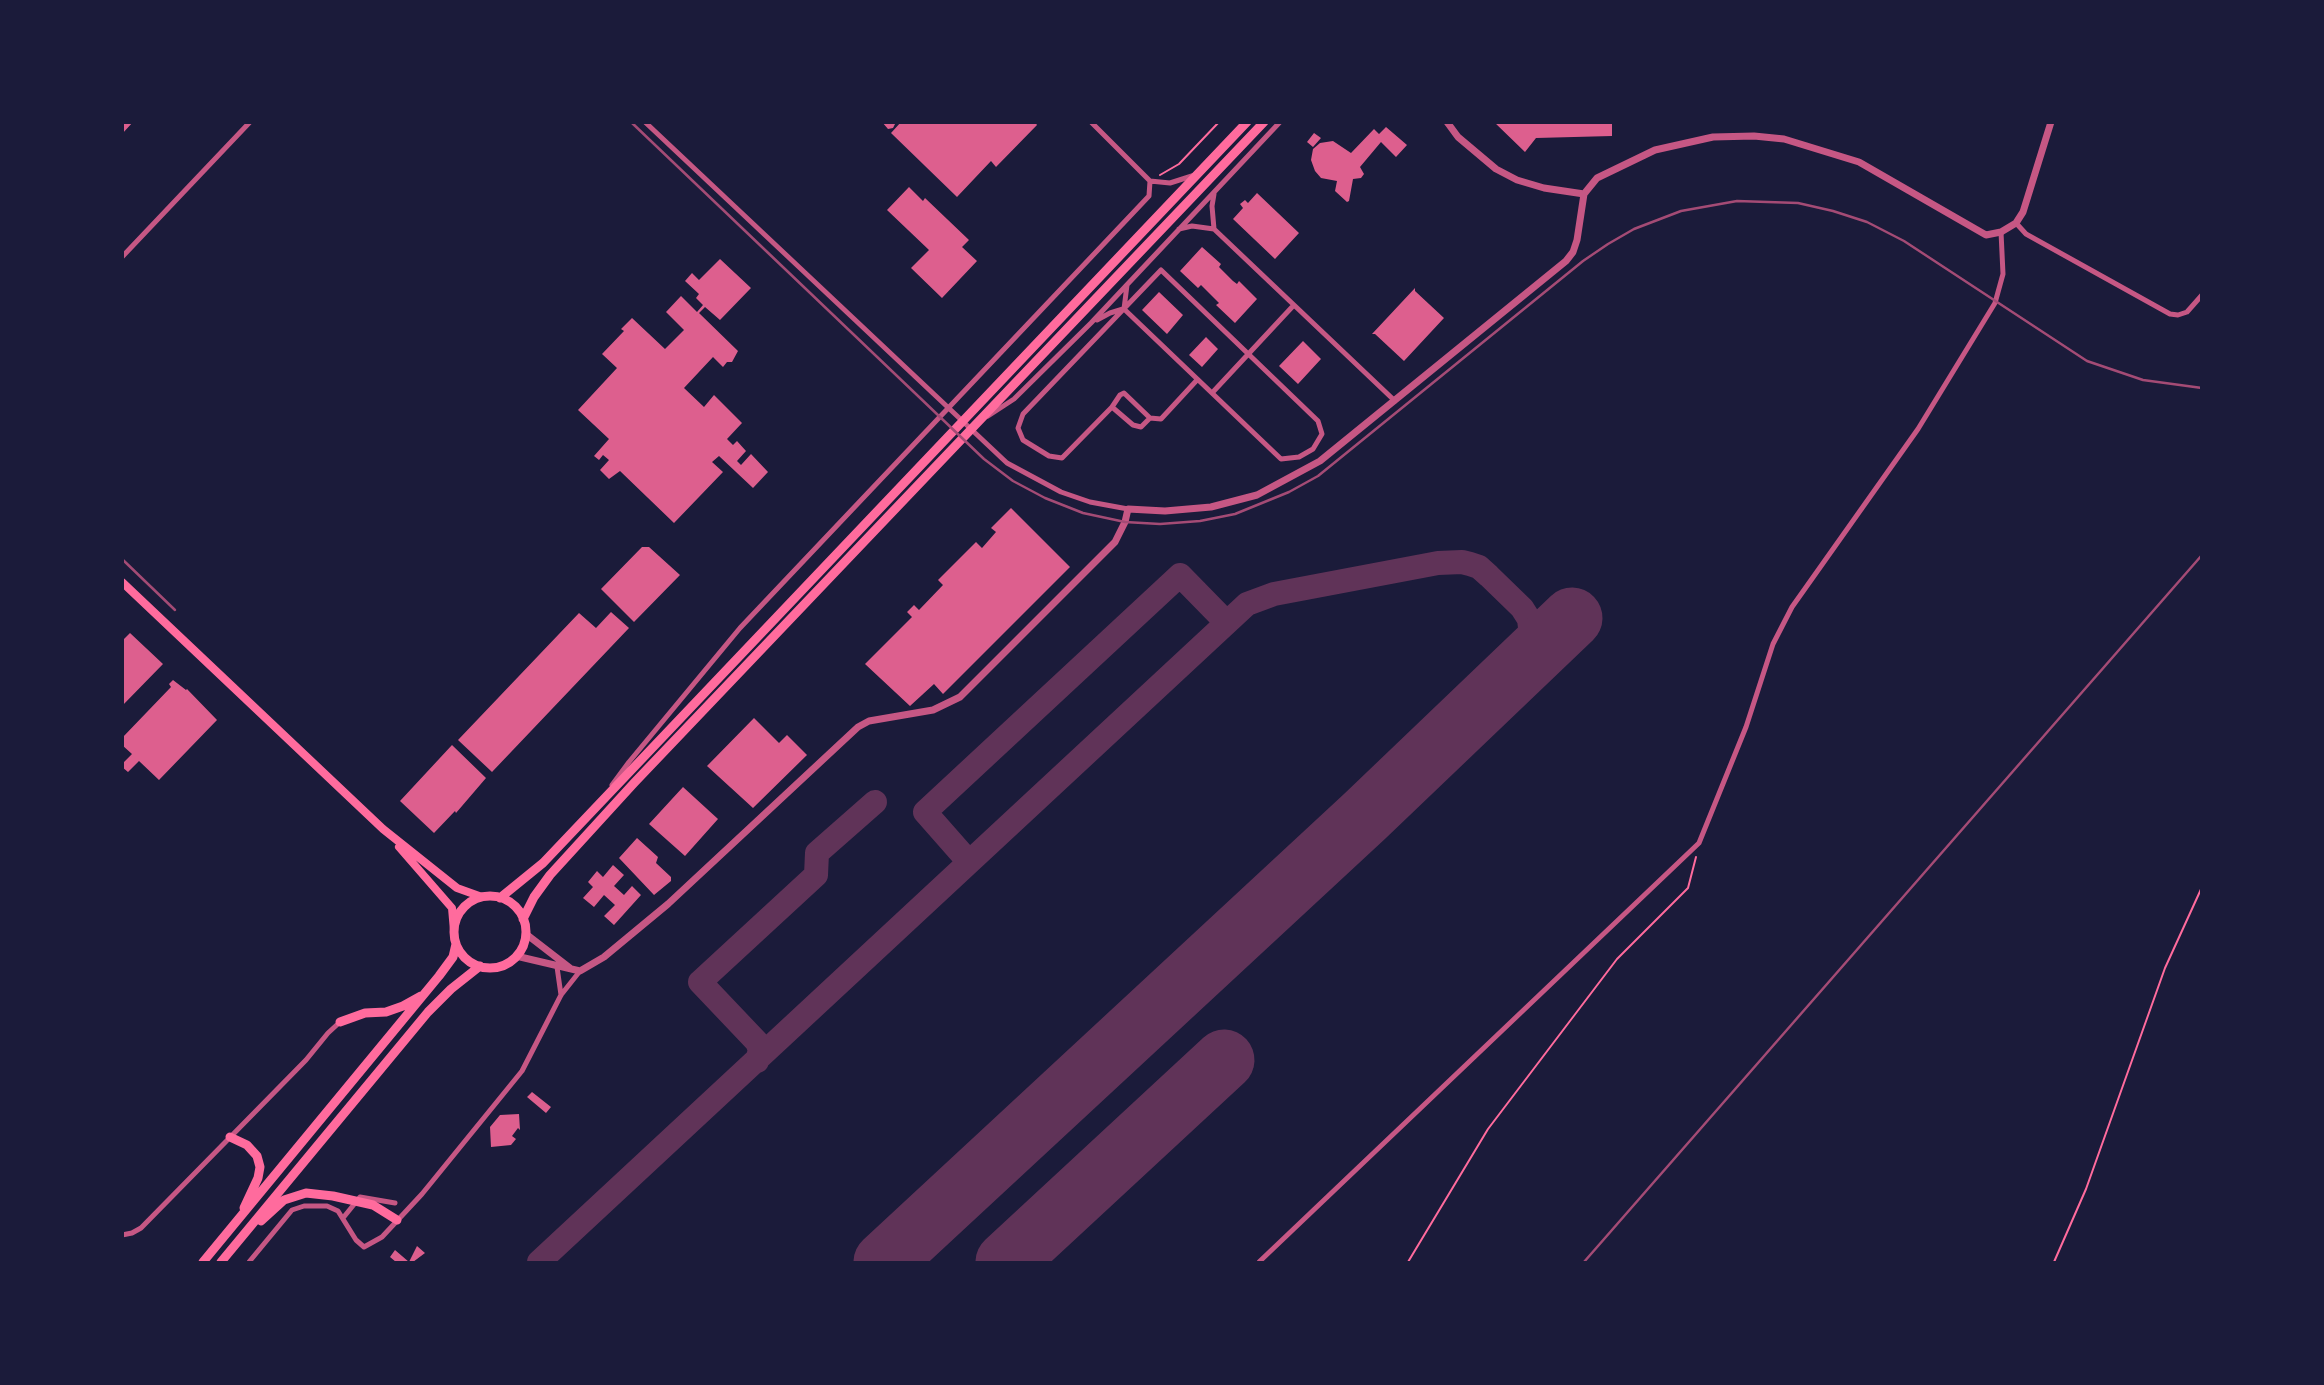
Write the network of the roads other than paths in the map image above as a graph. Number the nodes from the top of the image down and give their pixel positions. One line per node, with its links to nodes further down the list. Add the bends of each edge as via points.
1 (250, 122): 17 (street)
2 (645, 122): 30 (street, via 1007,463 1060,492)
3 (1091, 122): 10 (street)
4 (1247, 122): 9 (main road)
5 (1264, 122): 29 (main road)
6 (1280, 122): 11 (street)
7 (1447, 122): 12 (street, via 1496,169 1544,188)
8 (2051, 122): 13 (street)
9 (1198, 174): 10 (street, via 1170,183); 32 (main road)
10 (1150, 181): 32 (street, via 1149,195 740,628)
11 (1215, 191): 14 (street); 15 (street)
12 (1584, 194): 16 (street, via 1597,178 1655,150 1713,137 1754,136 1784,139 1859,162 1969,227 1986,234); 26 (street, via 1577,240 1566,261)
13 (2016, 223): 16 (street); 19 (street, via 2026,234 2170,314 2187,312)
14 (1179, 229): 15 (street); 18 (street)
15 (1214, 229): 20 (street)
16 (2001, 232): 59 (street, via 2003,274 1995,303 1918,429 1792,607 1773,644 1746,727 1699,842)
17 (122, 257)
18 (1128, 284): 21 (street); 22 (street)
19 (2202, 295)
20 (1293, 306): 23 (street); 26 (street)
21 (1124, 309): 22 (street); 23 (street, via 1161,270); 24 (street); 27 (street, via 1023,414 1018,428 1023,440 1049,456 1062,457)
22 (1091, 323): 29 (street, via 1014,398)
23 (1248, 354): 25 (street); 25 (street, via 1318,421 1322,434 1313,449 1281,459)
24 (1198, 380): 25 (street); 28 (street, via 1161,419)
25 (1212, 393)
26 (1395, 401): 30 (street, via 1320,461 1258,495 1210,507)
27 (1112, 407): 28 (street, via 1133,425 1141,427); 28 (street, via 1124,393)
28 (1150, 418)
29 (980, 422): 36 (main road, via 634,783 550,875)
30 (1128, 509): 44 (street, via 1115,542 960,697 933,710 858,727 668,904)
31 (122, 582): 33 (main road)
32 (603, 798): 35 (main road, via 543,863)
33 (383, 829): 34 (main road, via 457,888); 37 (main road, via 452,908)
34 (482, 897): 35 (main road); 37 (main road, via 462,910)
35 (500, 898): 36 (main road, via 510,902)
36 (523, 919): 38 (main road)
37 (454, 931): 39 (main road)
38 (526, 934): 40 (main road); 43 (street)
39 (456, 944): 41 (main road, via 470,962); 45 (main road, via 450,961)
40 (516, 956): 41 (main road, via 499,967); 42 (street)
41 (480, 966): 55 (main road, via 428,1012)
42 (557, 967): 43 (street); 46 (street)
43 (570, 969): 44 (street)
44 (580, 971): 46 (street)
45 (425, 994): 47 (main road, via 395,1009); 52 (main road)
46 (561, 995): 53 (street, via 522,1071)
47 (340, 1022): 48 (street)
48 (230, 1136): 52 (main road, via 247,1145 260,1167); 54 (street, via 141,1228)
49 (357, 1202): 50 (street, via 360,1197); 51 (street); 53 (main road, via 373,1205); 55 (main road, via 306,1193 284,1200)
50 (395, 1203)
51 (343, 1218): 53 (street, via 364,1247 382,1237); 58 (street, via 338,1211 316,1204 292,1210)
52 (239, 1219): 56 (main road)
53 (395, 1222)
54 (122, 1236)
55 (239, 1240): 57 (main road)
56 (203, 1262)
57 (221, 1262)
58 (249, 1262)
59 (1259, 1262)

